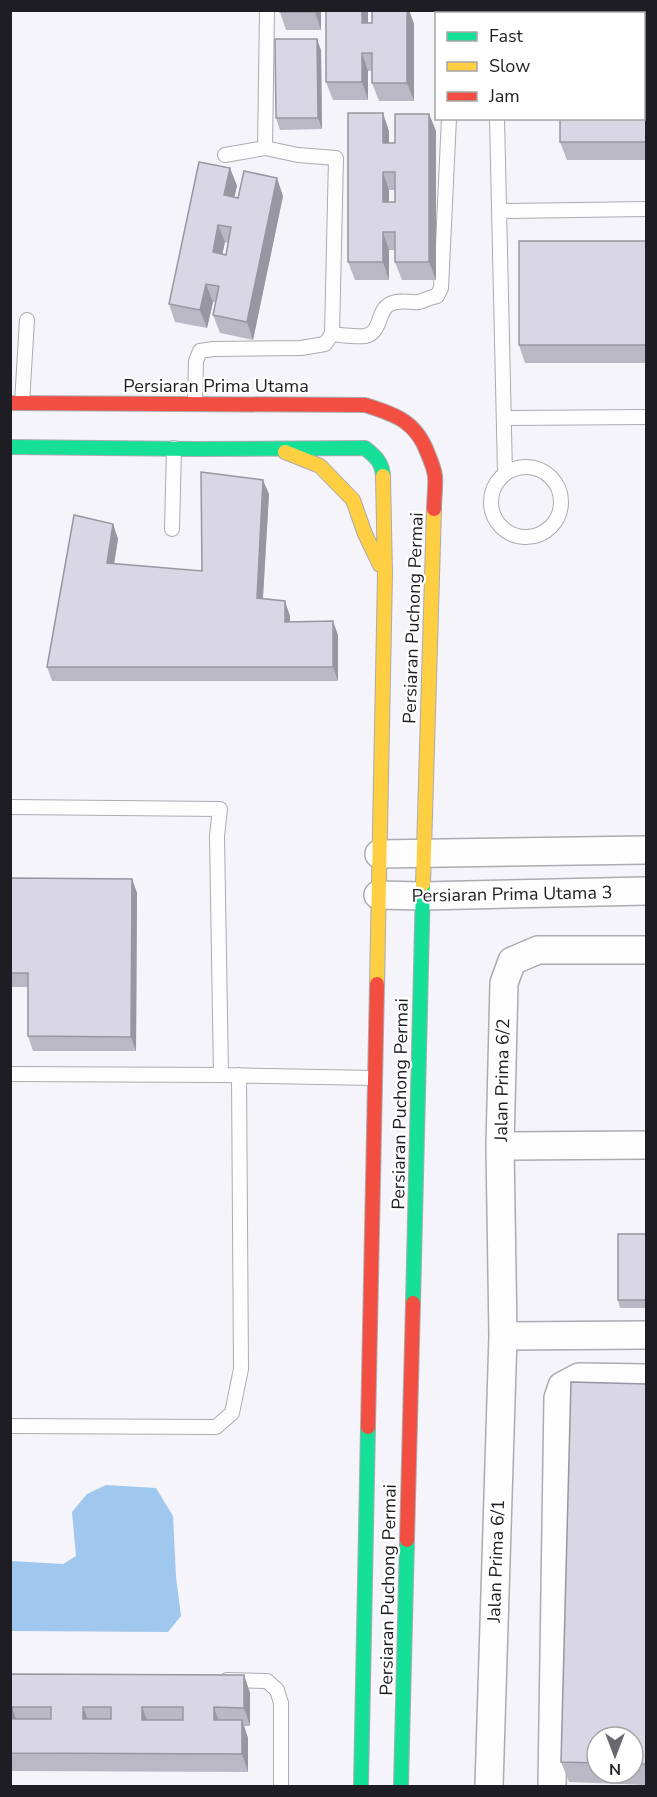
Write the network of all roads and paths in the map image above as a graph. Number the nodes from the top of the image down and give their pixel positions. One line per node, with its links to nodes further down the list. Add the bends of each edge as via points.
1 (267, 10): 4 (lane)
2 (449, 120): 9 (lane, via 441,288 437,296 388,305 371,334)
3 (497, 120): 7 (lane)
4 (266, 148): 5 (lane); 9 (lane, via 336,158)
5 (225, 155)
6 (646, 209): 7 (lane)
7 (499, 211): 13 (lane)
8 (27, 320): 10 (lane)
9 (332, 334): 11 (lane, via 326,344 300,348 200,351 196,361)
10 (16, 403): 11 (main road, Persiaran Prima Utama)
11 (195, 410): 14 (main road, Persiaran Prima Utama, via 365,405 396,414)
12 (646, 417): 13 (lane)
13 (504, 418): 19 (lane)
14 (415, 428): 15 (main road); 25 (main road, Persiaran Puchong Permai, via 428,448 435,476)
15 (400, 439)
16 (10, 447): 17 (main road)
17 (174, 448): 18 (main road, via 194,443); 20 (lane)
18 (275, 448): 21 (main road, via 320,466 353,500); 21 (main road, Persiaran Puchong Permai, via 352,447 381,454)
19 (505, 473): 19 (lane, via 528,467 540,469 554,481 561,509 549,529 539,535 516,536 498,523 490,502 492,491)
20 (172, 528)
21 (385, 574): 24 (main road, Persiaran Puchong Permai)
22 (10, 807): 31 (lane, via 220,809 217,836)
23 (646, 850): 25 (street)
24 (379, 854): 25 (street); 27 (main road, Persiaran Puchong Permai)
25 (424, 854): 28 (main road, Persiaran Puchong Permai)
26 (646, 891): 28 (street, Persiaran Prima Utama 3)
27 (378, 895): 28 (street, Persiaran Prima Utama 3); 33 (main road, Persiaran Puchong Permai)
28 (423, 896): 43 (main road, Persiaran Puchong Permai)
29 (646, 950): 35 (street, Jalan Prima 6/2, via 538,950 512,961 504,983)
30 (10, 1074): 31 (lane)
31 (221, 1075): 32 (lane)
32 (239, 1075): 33 (lane); 39 (lane, via 241,1369 232,1413 216,1427)
33 (375, 1078): 42 (main road, Persiaran Puchong Permai)
34 (646, 1145): 35 (street)
35 (500, 1146): 37 (street, Jalan Prima 6/2)
36 (646, 1335): 37 (street)
37 (503, 1336): 44 (street, Jalan Prima 6/1)
38 (646, 1378): 45 (street, via 579,1377 562,1386 558,1398)
39 (10, 1426)
40 (208, 1680): 41 (lane, via 267,1681 277,1690 281,1703)
41 (281, 1786)
42 (361, 1786)
43 (401, 1786)
44 (489, 1786)
45 (552, 1786)

